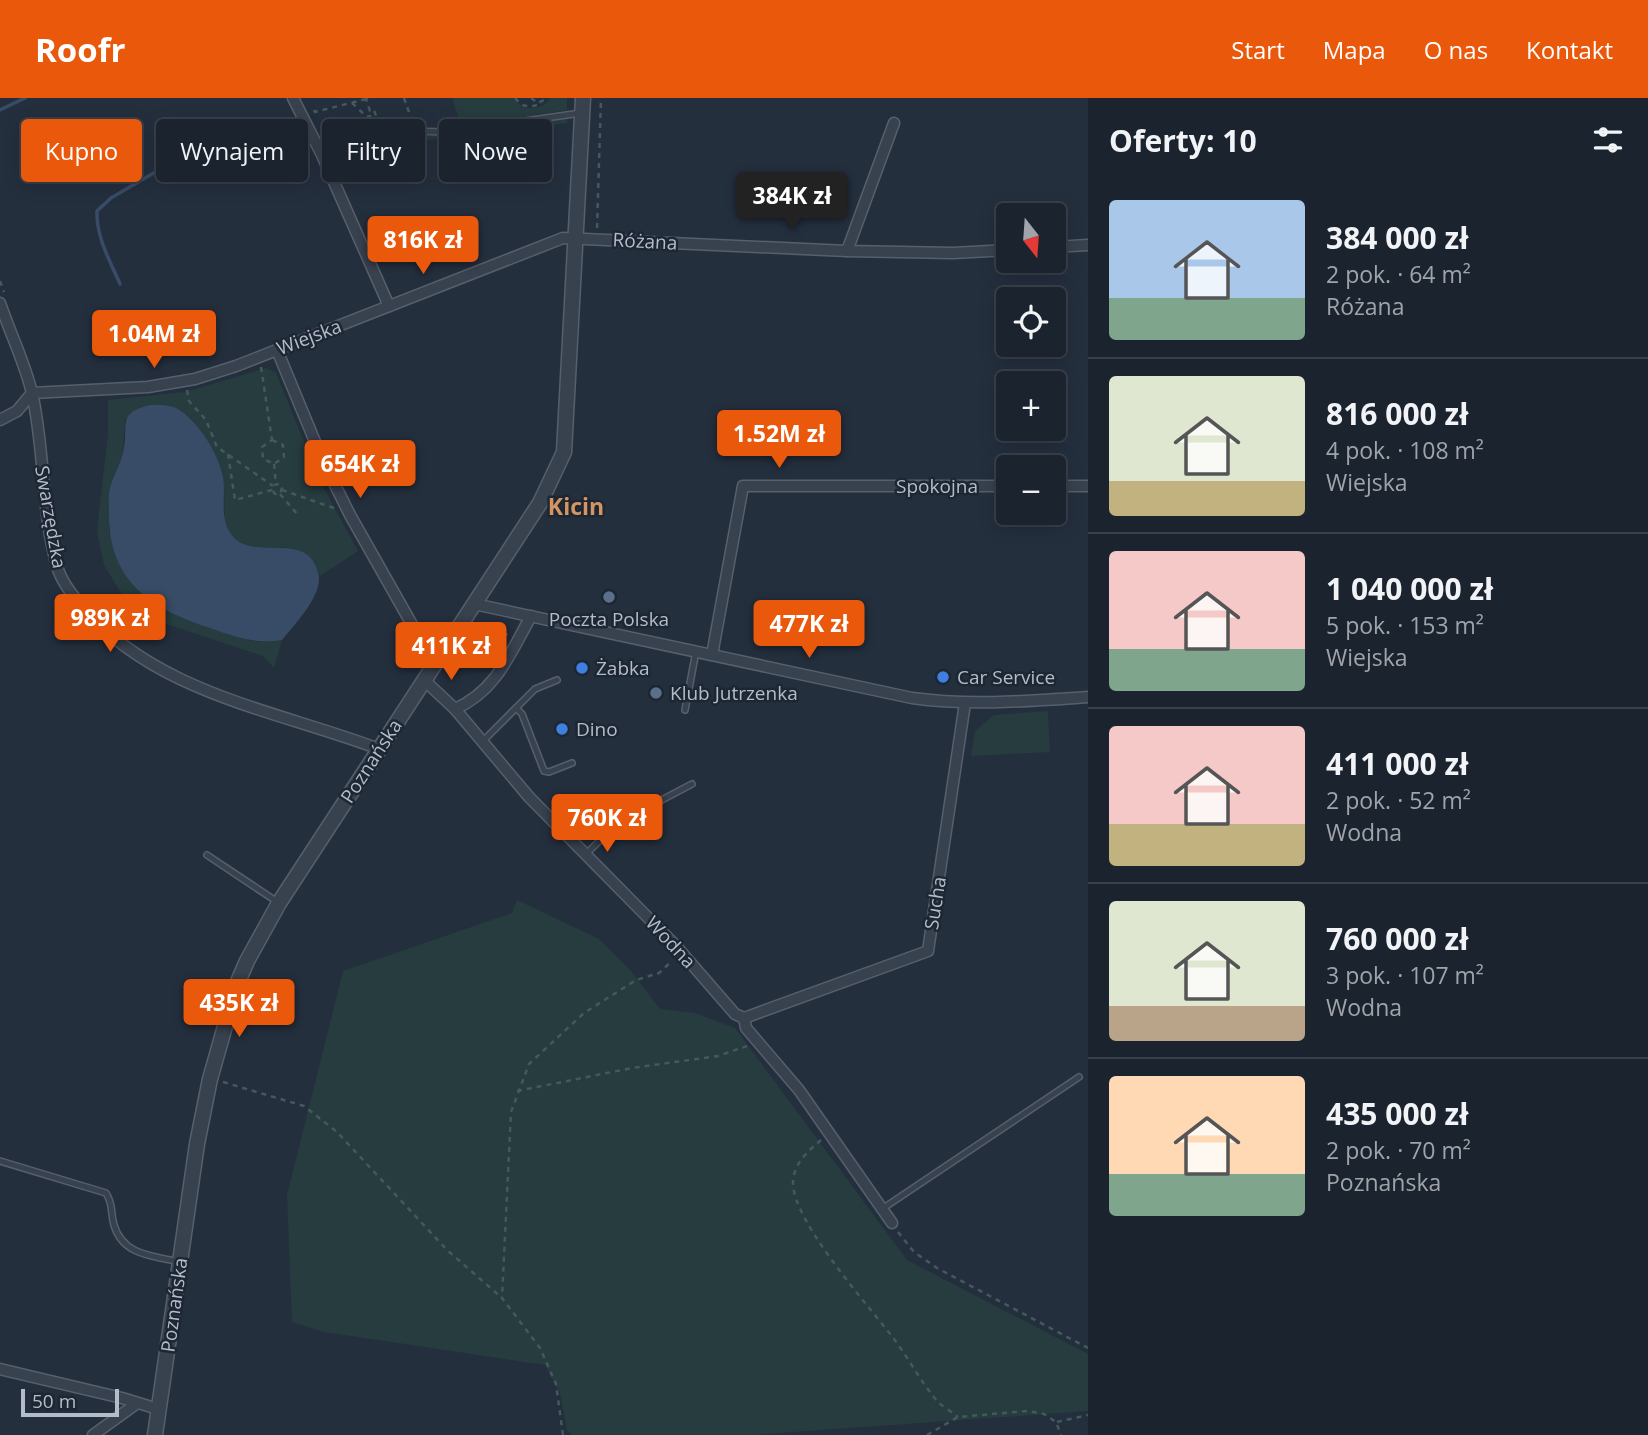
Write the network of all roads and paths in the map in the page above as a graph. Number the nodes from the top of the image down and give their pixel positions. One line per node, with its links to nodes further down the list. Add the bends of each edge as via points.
1 (293, 98): 25 (street, via 312,128)
2 (367, 98): 8 (path); 13 (path)
3 (404, 98): 14 (path)
4 (515, 98): 9 (path, via 528,107)
5 (531, 98): 9 (path)
6 (548, 98): 9 (path)
7 (601, 98): 18 (path)
8 (352, 103): 10 (path, via 315,113); 12 (path)
9 (542, 103)
10 (311, 105)
11 (583, 105): 16 (lane, via 445,132); 17 (street, Poznańska)
12 (371, 119)
13 (377, 119)
14 (411, 119)
15 (894, 123): 21 (street)
16 (425, 131)
17 (576, 237): 18 (street, Różana); 25 (street, Wiejska, via 563,238); 41 (street, Poznańska, via 564,452 540,503)
18 (597, 238): 21 (street, Różana)
19 (1088, 246): 20 (street)
20 (1066, 247)
21 (847, 251): 22 (street, Różana)
22 (996, 251)
23 (0, 281): 24 (path)
24 (2, 298): 29 (street, Swarzędzka)
25 (389, 306): 26 (street, Wiejska)
26 (278, 350): 27 (street, Wiejska); 47 (street, via 350,515 423,644)
27 (260, 357): 28 (street, Wiejska); 31 (path)
28 (185, 380): 29 (street, Wiejska, via 148,387); 32 (path, via 189,401 206,420 217,447)
29 (32, 393): 30 (street, via 17,411); 56 (street, Swarzędzka, via 58,569 70,593 94,621 154,664 205,690)
30 (0, 421)
31 (272, 440): 33 (path, via 262,447 263,459); 33 (path, via 283,445 284,457)
32 (228, 454): 37 (path); 37 (path, via 235,500)
33 (274, 464): 37 (path)
34 (996, 486): 46 (street, Spokojna, via 743,486)
35 (1066, 486): 36 (street)
36 (1088, 486)
37 (274, 487): 38 (path, via 275,494); 38 (path, via 279,484)
38 (281, 492): 39 (path); 40 (path)
39 (338, 509)
40 (298, 515)
41 (474, 604): 42 (street); 43 (street, Poznańska)
42 (531, 617): 44 (street); 45 (street)
43 (457, 629): 44 (path, via 480,644 499,633); 47 (street, Poznańska)
44 (519, 637): 53 (street, via 495,679 478,697)
45 (696, 651): 46 (street); 54 (lane)
46 (712, 655): 51 (street, via 912,698)
47 (438, 658): 48 (street, Poznańska)
48 (425, 680): 53 (street, Wodna); 56 (street, Poznańska)
49 (557, 680): 52 (lane, via 535,689)
50 (1088, 697): 51 (street)
51 (965, 703): 63 (street, Sucha, via 928,951)
52 (516, 708): 55 (lane); 57 (lane, via 544,771)
53 (455, 709): 55 (street, Wodna)
54 (685, 710)
55 (481, 743): 59 (street, Wodna)
56 (379, 749): 61 (street, Poznańska)
57 (572, 764)
58 (692, 784): 59 (lane, via 618,823)
59 (586, 854): 62 (street, Wodna)
60 (207, 855): 61 (lane)
61 (279, 902): 66 (street, Poznańska, via 237,984)
62 (682, 953): 63 (street, Wodna, via 735,1014); 67 (path, via 659,973 636,980 584,1013 529,1064)
63 (744, 1018): 64 (street, Wodna)
64 (759, 1043): 67 (path, via 718,1056); 68 (street, Wodna)
65 (1079, 1077): 70 (lane)
66 (210, 1079): 72 (street, Poznańska); 73 (path, via 304,1106 337,1132 447,1250)
67 (517, 1091): 73 (path, via 510,1112)
68 (830, 1134): 70 (street, Wodna); 79 (path, via 805,1153 797,1168 793,1184 802,1212 814,1236 938,1402)
69 (0, 1161): 72 (lane, via 106,1193 113,1204 115,1228 127,1247)
70 (882, 1209): 71 (street, Wodna)
71 (892, 1223): 74 (path, via 914,1252 937,1268)
72 (180, 1262): 77 (street, Poznańska)
73 (502, 1298): 83 (path, via 540,1348 556,1384)
74 (1088, 1348)
75 (0, 1369): 76 (street)
76 (136, 1404): 77 (street); 81 (street)
77 (158, 1409): 82 (street, Poznańska)
78 (1088, 1415): 80 (path)
79 (958, 1417): 80 (path, via 1027,1411); 84 (path)
80 (1056, 1422): 85 (path)
81 (93, 1435)
82 (155, 1435)
83 (563, 1435)
84 (927, 1435)
85 (1061, 1435)

